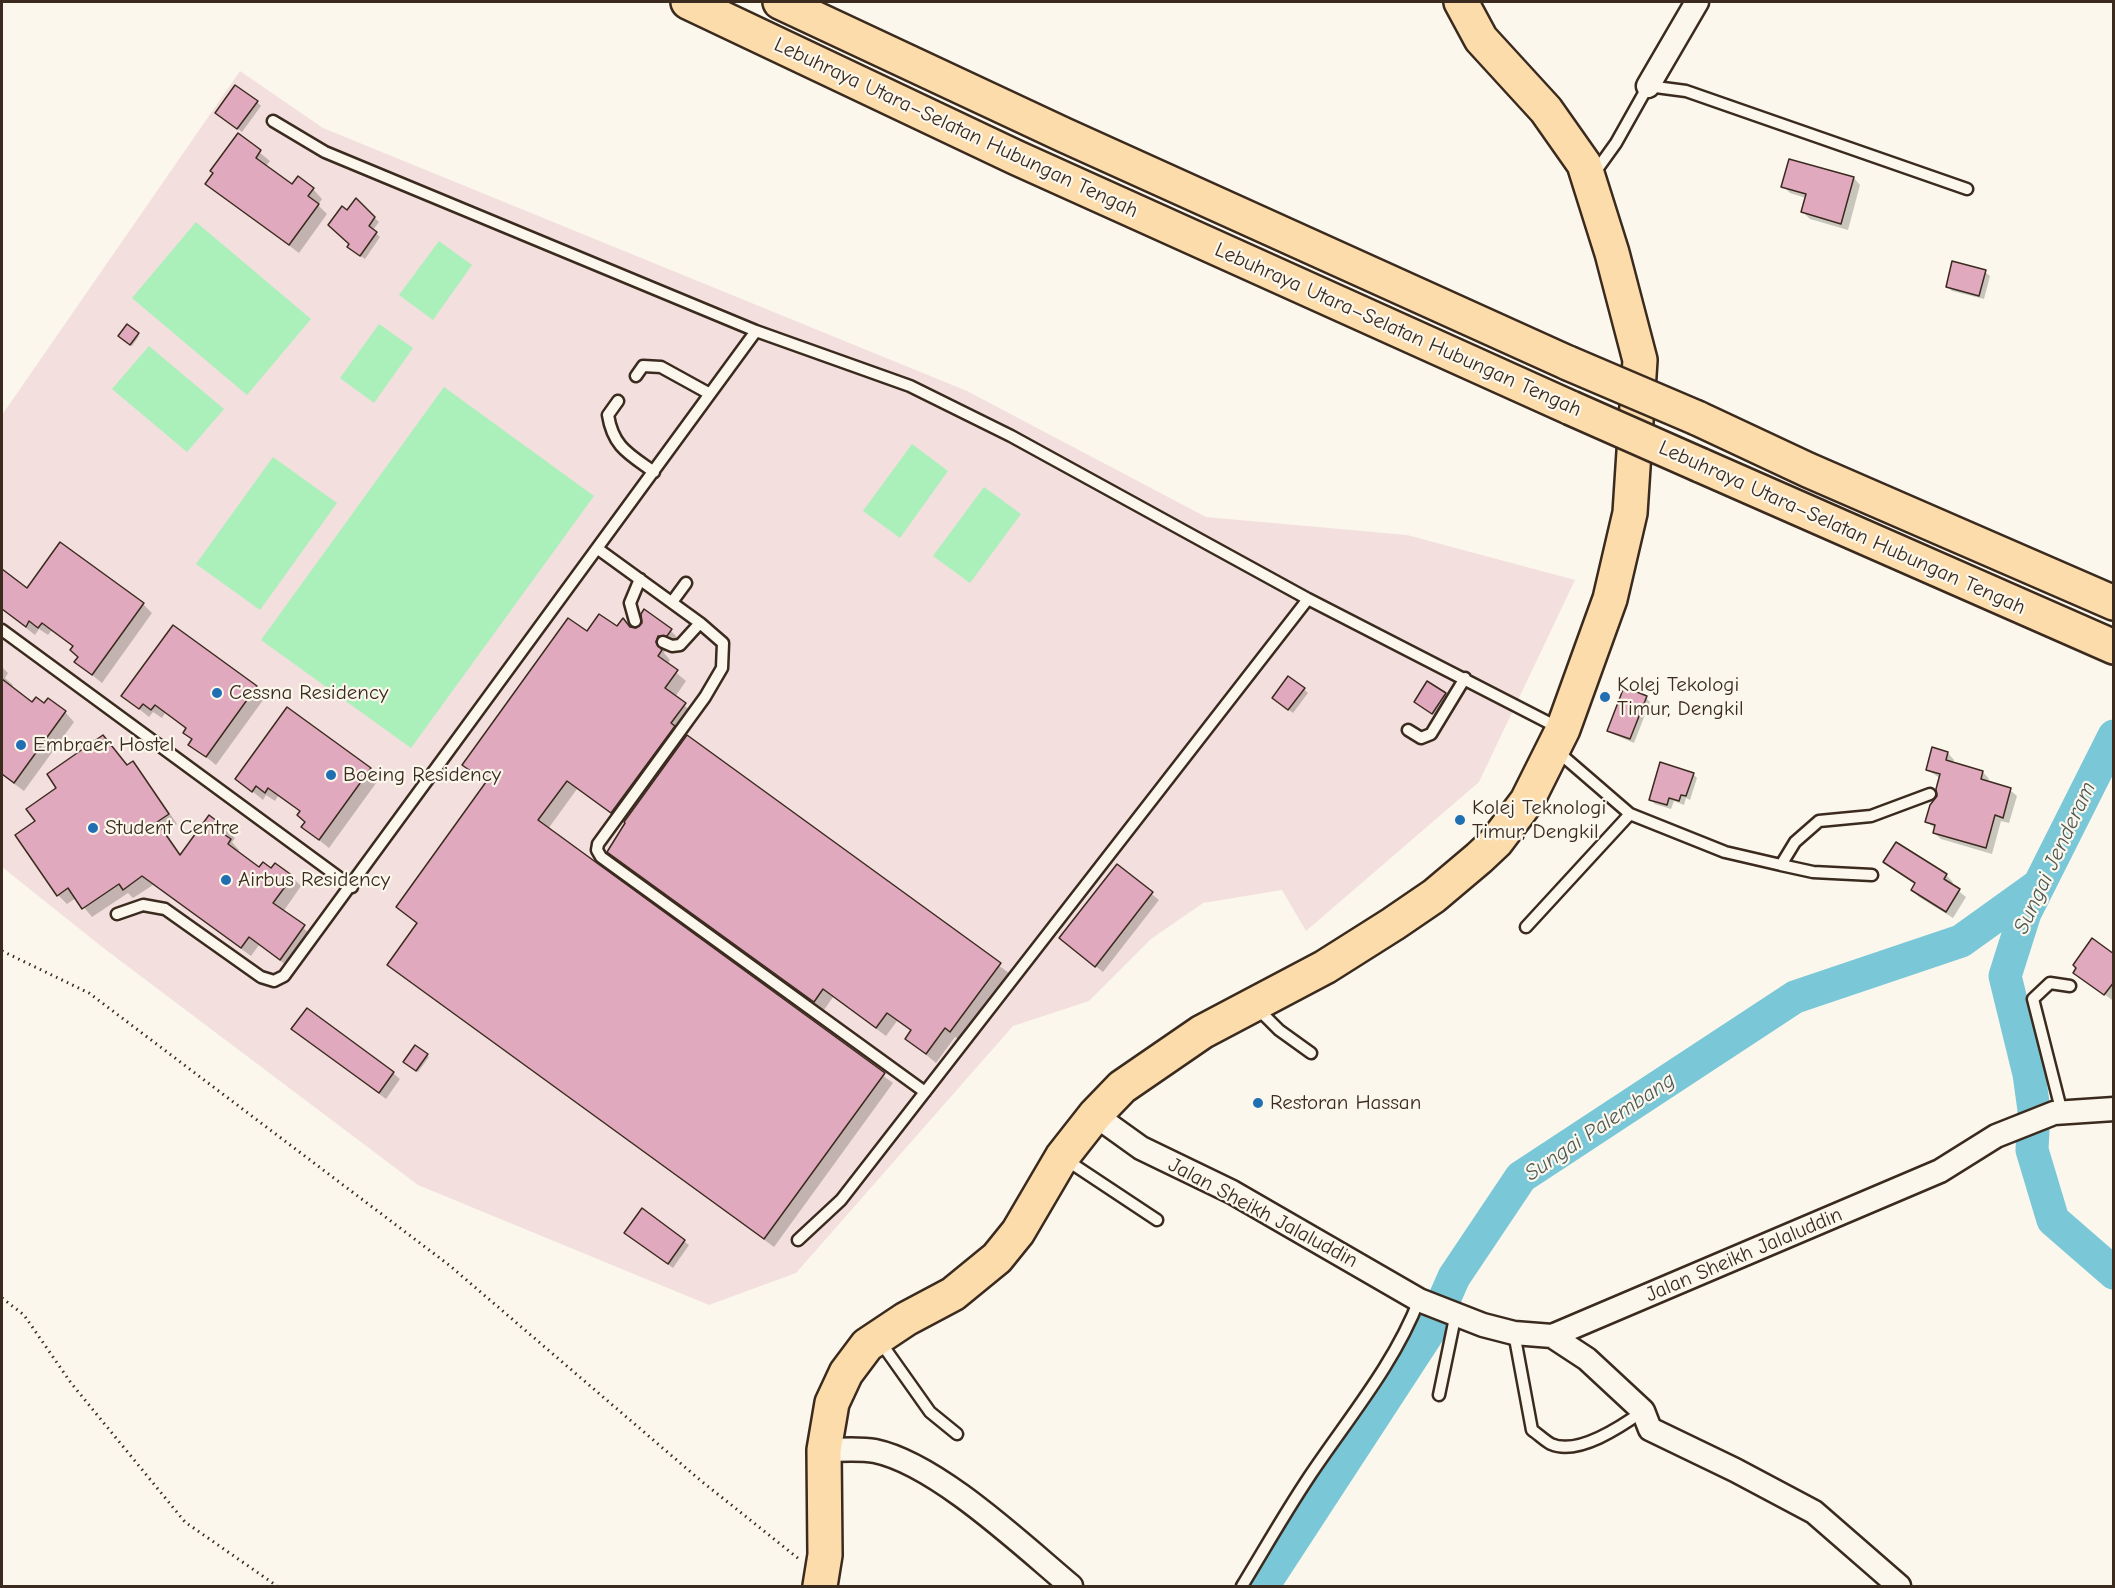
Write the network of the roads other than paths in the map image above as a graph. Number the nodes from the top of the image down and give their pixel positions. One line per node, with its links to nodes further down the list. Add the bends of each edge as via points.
1 (688, 2): 24 (main road, Lebuhraya Utara–Selatan Hubungan Tengah, bridge, via 1017,158)
2 (780, 2): 19 (main road, Lebuhraya Utara–Selatan Hubungan Tengah, bridge, via 1568,363)
3 (1461, 2): 7 (main road, via 1481,39 1546,110 1584,164)
4 (1697, 2): 5 (street)
5 (1648, 86): 7 (lane); 8 (lane, via 1686,91)
6 (273, 121): 9 (lane, via 324,152)
7 (1590, 180): 27 (main road, via 1640,360 1630,513 1610,599)
8 (1967, 189)
9 (756, 331): 11 (lane); 17 (lane, via 910,386 1011,436)
10 (639, 371): 11 (lane, via 661,367)
11 (711, 394): 13 (lane)
12 (618, 401): 13 (lane, via 608,415 611,433 622,449)
13 (654, 472): 14 (lane)
14 (598, 549): 15 (lane); 32 (lane)
15 (640, 579): 18 (lane); 20 (lane, via 630,603)
16 (686, 582): 18 (lane)
17 (1308, 599): 25 (lane); 38 (lane)
18 (672, 602): 21 (lane)
19 (2114, 603)
20 (635, 621)
21 (700, 623): 23 (lane, via 680,645); 38 (lane, via 723,643 722,668 597,850)
22 (2, 630): 32 (lane)
23 (667, 644)
24 (2114, 647)
25 (1465, 678): 26 (lane, via 1431,734 1421,738); 27 (lane)
26 (1408, 730)
27 (1558, 739): 29 (lane); 36 (main road, via 1536,786 1510,824 1461,874 1393,924)
28 (1930, 795): 30 (lane, via 1871,816 1819,821 1796,842)
29 (1630, 814): 30 (lane, via 1725,852); 34 (lane)
30 (1781, 865): 31 (lane, via 1813,872)
31 (1872, 875)
32 (352, 887): 33 (lane, via 292,968 274,981 261,977 165,909 143,905)
33 (117, 914)
34 (1526, 927)
35 (2070, 986): 40 (lane, via 2050,983 2033,999)
36 (1254, 1006): 37 (lane); 41 (main road, via 1202,1032 1156,1062 1122,1087)
37 (1311, 1053)
38 (925, 1092): 44 (lane, via 841,1200)
39 (2114, 1109): 40 (street, Jalan Sheikh Jalaluddin)
40 (2058, 1113): 47 (street, Jalan Sheikh Jalaluddin, via 1996,1136 1940,1171)
41 (1095, 1115): 42 (main road); 45 (street, Jalan Sheikh Jalaluddin, via 1141,1148 1232,1192)
42 (1062, 1157): 43 (lane); 48 (main road, via 1018,1232 998,1257 953,1294)
43 (1157, 1220)
44 (798, 1240)
45 (1440, 1307): 46 (street, Jalan Sheikh Jalaluddin); 49 (lane); 55 (lane, via 1409,1325)
46 (1514, 1333): 47 (street, Jalan Sheikh Jalaluddin); 50 (lane, via 1532,1430 1553,1445 1581,1445 1613,1432)
47 (1552, 1336): 50 (street, via 1587,1359)
48 (877, 1337): 51 (lane, via 930,1412); 52 (main road, via 846,1373 832,1403)
49 (1438, 1395)
50 (1643, 1411): 56 (street, via 1650,1429 1814,1512)
51 (957, 1434)
52 (824, 1450): 53 (main road, via 825,1555); 54 (street, via 874,1451 904,1460 987,1515)
53 (820, 1582)
54 (1071, 1587)
55 (1242, 1587)
56 (1899, 1587)

